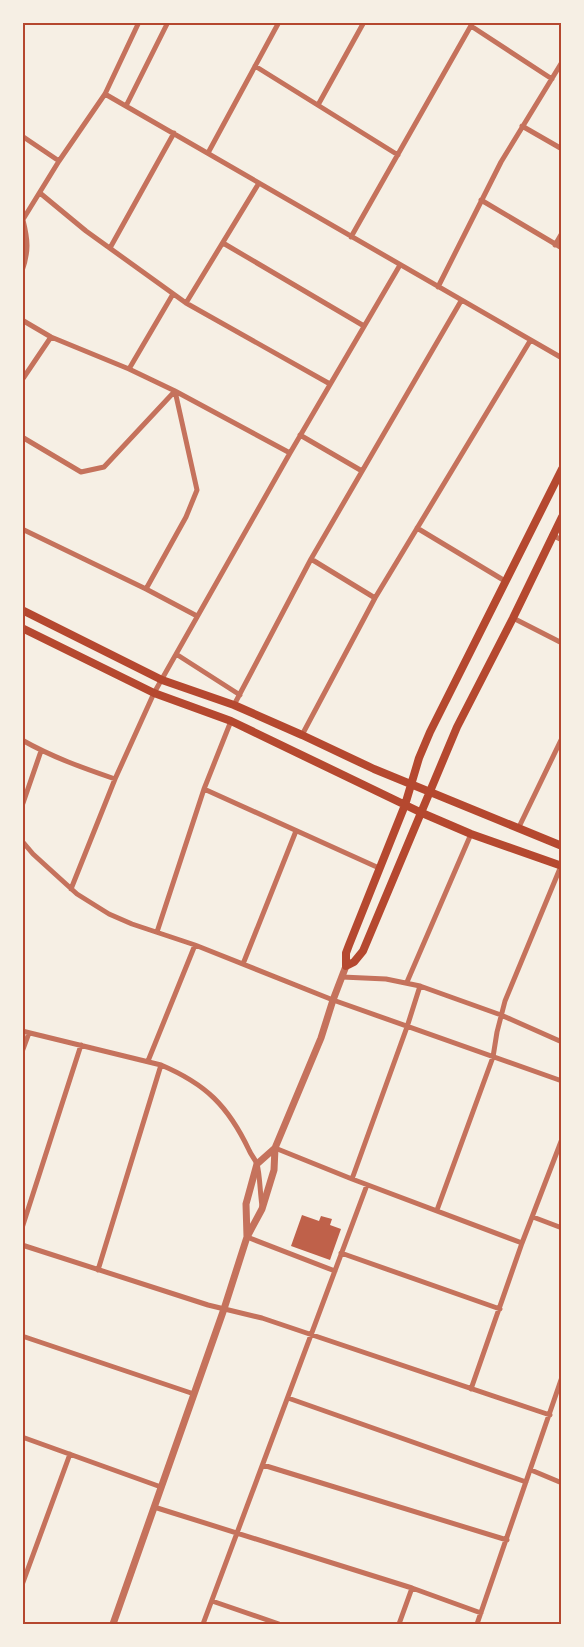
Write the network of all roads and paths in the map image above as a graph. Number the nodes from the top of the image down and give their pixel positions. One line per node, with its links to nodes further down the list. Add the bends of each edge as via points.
1 (139, 22): 9 (street)
2 (168, 22): 11 (street)
3 (279, 22): 7 (street)
4 (364, 22): 10 (street)
5 (472, 24): 8 (street); 17 (street)
6 (562, 62): 8 (street)
7 (255, 66): 10 (street); 16 (street)
8 (552, 78): 12 (street)
9 (105, 94): 11 (street); 18 (street)
10 (318, 105): 17 (street)
11 (126, 106): 13 (street)
12 (522, 126): 15 (street); 21 (street)
13 (174, 134): 16 (street); 27 (street)
14 (22, 136): 18 (street)
15 (562, 149)
16 (208, 153): 19 (street)
17 (398, 155): 24 (street)
18 (60, 161): 20 (street)
19 (259, 183): 24 (street); 25 (street)
20 (40, 194): 22 (street); 27 (street)
21 (481, 200): 26 (street); 31 (street)
22 (23, 220): 30 (street, via 28,243)
23 (562, 233): 26 (street)
24 (352, 237): 29 (street)
25 (223, 242): 34 (street); 36 (street)
26 (555, 245): 28 (street)
27 (110, 248): 32 (street)
28 (562, 248)
29 (400, 265): 31 (street); 36 (street)
30 (22, 271)
31 (438, 287): 33 (street)
32 (173, 294): 34 (street); 40 (street)
33 (461, 301): 38 (street); 48 (street)
34 (186, 303): 42 (street)
35 (22, 320): 37 (street)
36 (364, 326): 42 (street)
37 (51, 337): 40 (street); 41 (street)
38 (530, 340): 39 (street); 50 (street)
39 (562, 358)
40 (129, 370): 43 (street)
41 (22, 380)
42 (330, 384): 44 (street)
43 (175, 390): 45 (street, via 104,467 81,472); 46 (street); 56 (street, via 197,490 186,517)
44 (300, 435): 46 (street); 48 (street)
45 (22, 437)
46 (290, 453): 59 (street)
47 (562, 468): 55 (main road)
48 (362, 471): 54 (street)
49 (562, 517): 52 (main road)
50 (417, 528): 55 (street); 57 (street)
51 (22, 530): 56 (street)
52 (552, 535): 53 (street); 60 (main road)
53 (562, 540)
54 (311, 559): 57 (street); 66 (street)
55 (505, 581): 74 (main road, via 430,732)
56 (146, 589): 59 (street)
57 (375, 598): 69 (street)
58 (22, 610): 64 (main road)
59 (197, 616): 63 (street)
60 (513, 618): 62 (street); 76 (main road, via 457,727)
61 (22, 628): 65 (main road)
62 (562, 643)
63 (176, 654): 64 (street); 66 (street)
64 (162, 680): 65 (street); 67 (main road)
65 (154, 693): 68 (main road); 73 (street)
66 (240, 695): 67 (street)
67 (234, 705): 69 (main road)
68 (231, 721): 75 (street); 77 (main road)
69 (302, 735): 74 (main road)
70 (22, 740): 72 (street)
71 (561, 741): 80 (street)
72 (41, 751): 73 (street); 78 (street)
73 (115, 779): 87 (street)
74 (410, 784): 76 (main road); 77 (main road)
75 (204, 788): 81 (street); 88 (street)
76 (429, 792): 79 (main road); 80 (main road)
77 (405, 805): 79 (main road); 86 (main road)
78 (22, 806)
79 (422, 813): 82 (main road); 91 (main road, via 363,951)
80 (518, 829): 84 (main road)
81 (296, 830): 86 (street); 90 (street)
82 (472, 834): 85 (main road); 93 (street)
83 (22, 842): 87 (street)
84 (562, 846)
85 (561, 866): 96 (street)
86 (378, 868): 91 (main road, via 346,953)
87 (71, 889): 88 (street, via 108,914)
88 (157, 932): 89 (street)
89 (195, 945): 90 (street); 104 (street)
90 (243, 964): 95 (street)
91 (346, 966): 92 (street)
92 (342, 976): 93 (street); 95 (street)
93 (407, 982): 94 (street)
94 (420, 986): 96 (street); 97 (street)
95 (333, 1000): 97 (street); 108 (street, via 321,1038)
96 (501, 1015): 100 (street); 103 (street)
97 (407, 1027): 103 (street); 110 (street)
98 (22, 1031): 99 (street)
99 (29, 1033): 101 (street); 102 (street)
100 (562, 1042)
101 (81, 1045): 104 (street); 115 (street)
102 (22, 1052)
103 (493, 1057): 106 (street); 113 (street)
104 (148, 1061): 105 (street)
105 (161, 1065): 109 (street, via 181,1073 212,1094 236,1125); 121 (street)
106 (562, 1081)
107 (562, 1139): 114 (street)
108 (275, 1148): 109 (street); 110 (street); 112 (street, via 274,1170)
109 (256, 1164): 112 (street); 117 (street, via 246,1204)
110 (352, 1179): 111 (street)
111 (367, 1184): 113 (street); 120 (street)
112 (262, 1209): 117 (street)
113 (437, 1210): 118 (street)
114 (533, 1217): 116 (street); 118 (street)
115 (22, 1228)
116 (562, 1228)
117 (247, 1237): 122 (street); 123 (street)
118 (522, 1243): 124 (street)
119 (22, 1245): 121 (street)
120 (342, 1253): 122 (street); 124 (street)
121 (98, 1270): 123 (street)
122 (335, 1271): 125 (street)
123 (224, 1309): 125 (street); 129 (street)
124 (500, 1309): 128 (street)
125 (311, 1335): 128 (street); 130 (street)
126 (22, 1336): 129 (street)
127 (561, 1381): 131 (street)
128 (471, 1389): 131 (street)
129 (194, 1394): 138 (street)
130 (288, 1398): 134 (street); 136 (street)
131 (550, 1416): 135 (street)
132 (22, 1437): 133 (street)
133 (70, 1454): 138 (street); 142 (street)
134 (262, 1465): 140 (street); 141 (street)
135 (531, 1470): 136 (street); 137 (street)
136 (526, 1482): 141 (street)
137 (562, 1483)
138 (161, 1487): 139 (street)
139 (154, 1506): 140 (street); 146 (street)
140 (237, 1533): 143 (street); 144 (street)
141 (506, 1540): 145 (street)
142 (22, 1585)
143 (412, 1588): 145 (street); 149 (street)
144 (212, 1601): 147 (street); 148 (street)
145 (481, 1613): 150 (street)
146 (113, 1624)
147 (203, 1624)
148 (279, 1624)
149 (399, 1624)
150 (478, 1624)

